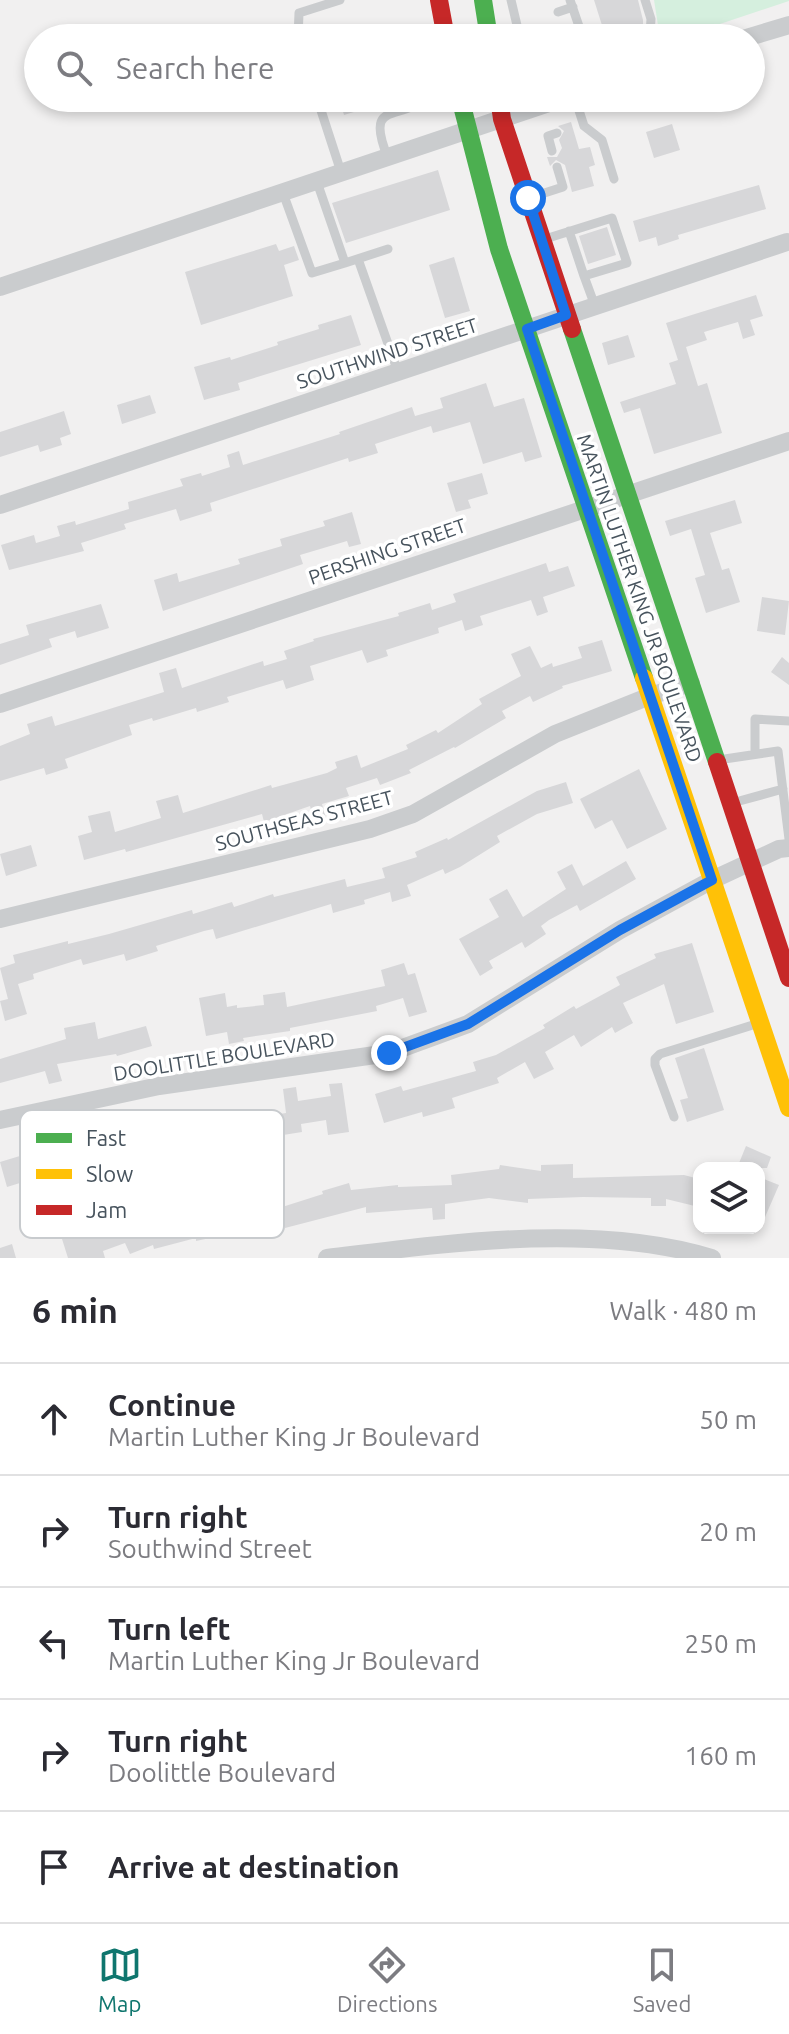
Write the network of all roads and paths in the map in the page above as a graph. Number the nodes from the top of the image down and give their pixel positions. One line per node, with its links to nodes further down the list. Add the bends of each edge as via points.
1 (340, 0): 8 (lane, via 299,13)
2 (439, 0): 9 (main road)
3 (645, 0): 11 (lane)
4 (571, 4): 6 (lane); 10 (lane)
5 (484, 9): 7 (lane)
6 (558, 12)
7 (517, 13)
8 (299, 24)
9 (443, 24)
10 (578, 24)
11 (651, 24)
12 (789, 25): 13 (street)
13 (765, 32)
14 (322, 112): 28 (lane)
15 (393, 112): 26 (lane, via 379,124)
16 (463, 112): 23 (main road, MARTIN LUTHER KING JR BOULEVARD)
17 (501, 112): 20 (main road, MARTIN LUTHER KING JR BOULEVARD)
18 (523, 112): 20 (street)
19 (580, 112): 21 (lane)
20 (502, 119): 23 (street); 32 (main road, MARTIN LUTHER KING JR BOULEVARD)
21 (584, 126): 22 (lane); 29 (lane, via 602,140)
22 (573, 129)
23 (467, 130): 26 (street); 43 (main road, MARTIN LUTHER KING JR BOULEVARD)
24 (557, 133): 25 (lane, via 548,136)
25 (552, 151)
26 (388, 158): 28 (street)
27 (557, 167): 32 (lane, via 563,187)
28 (342, 175): 30 (street)
29 (614, 179)
30 (317, 182): 31 (street); 38 (lane)
31 (283, 193): 38 (lane, via 312,273); 40 (street)
32 (528, 198): 35 (main road, MARTIN LUTHER KING JR BOULEVARD)
33 (569, 231): 35 (lane); 39 (lane); 39 (lane, via 612,218 627,263)
34 (788, 237): 41 (street, SOUTHWIND STREET)
35 (542, 240): 42 (main road, MARTIN LUTHER KING JR BOULEVARD)
36 (388, 249): 37 (lane)
37 (358, 259): 38 (lane); 44 (lane)
38 (345, 263)
39 (584, 276): 41 (lane)
40 (0, 287)
41 (595, 306): 42 (street, SOUTHWIND STREET)
42 (566, 315): 43 (street, SOUTHWIND STREET); 46 (main road, MARTIN LUTHER KING JR BOULEVARD)
43 (527, 329): 44 (street, SOUTHWIND STREET); 48 (main road, MARTIN LUTHER KING JR BOULEVARD)
44 (398, 372): 47 (street, SOUTHWIND STREET)
45 (789, 441): 46 (street, PERSHING STREET)
46 (628, 494): 48 (street, PERSHING STREET); 49 (main road, MARTIN LUTHER KING JR BOULEVARD)
47 (0, 505)
48 (587, 507): 50 (main road, MARTIN LUTHER KING JR BOULEVARD); 51 (street, PERSHING STREET)
49 (691, 683): 50 (street, SOUTHSEAS STREET); 56 (main road, MARTIN LUTHER KING JR BOULEVARD)
50 (650, 696): 62 (main road, MARTIN LUTHER KING JR BOULEVARD); 63 (street, SOUTHSEAS STREET, via 555,734 413,814 384,824)
51 (0, 704)
52 (789, 721): 55 (lane, via 755,719)
53 (789, 749): 54 (lane)
54 (778, 751): 55 (lane); 57 (lane)
55 (755, 754): 56 (lane)
56 (717, 760): 58 (main road, MARTIN LUTHER KING JR BOULEVARD)
57 (783, 789): 58 (lane); 59 (lane)
58 (731, 803): 61 (main road, MARTIN LUTHER KING JR BOULEVARD)
59 (789, 839)
60 (789, 848): 61 (street, DOOLITTLE BOULEVARD)
61 (751, 862): 62 (street, DOOLITTLE BOULEVARD); 64 (main road, MARTIN LUTHER KING JR BOULEVARD)
62 (712, 880): 65 (main road, MARTIN LUTHER KING JR BOULEVARD); 67 (street, DOOLITTLE BOULEVARD, via 468,1024 389,1053 159,1086)
63 (0, 919)
64 (789, 978)
65 (759, 1023): 66 (main road, MARTIN LUTHER KING JR BOULEVARD); 69 (lane, via 655,1059)
66 (789, 1108)
67 (47, 1110)
68 (20, 1116): 70 (street, DOOLITTLE BOULEVARD)
69 (674, 1117)
70 (0, 1120)
71 (327, 1258): 72 (street, via 506,1240 630,1240)
72 (712, 1258)

